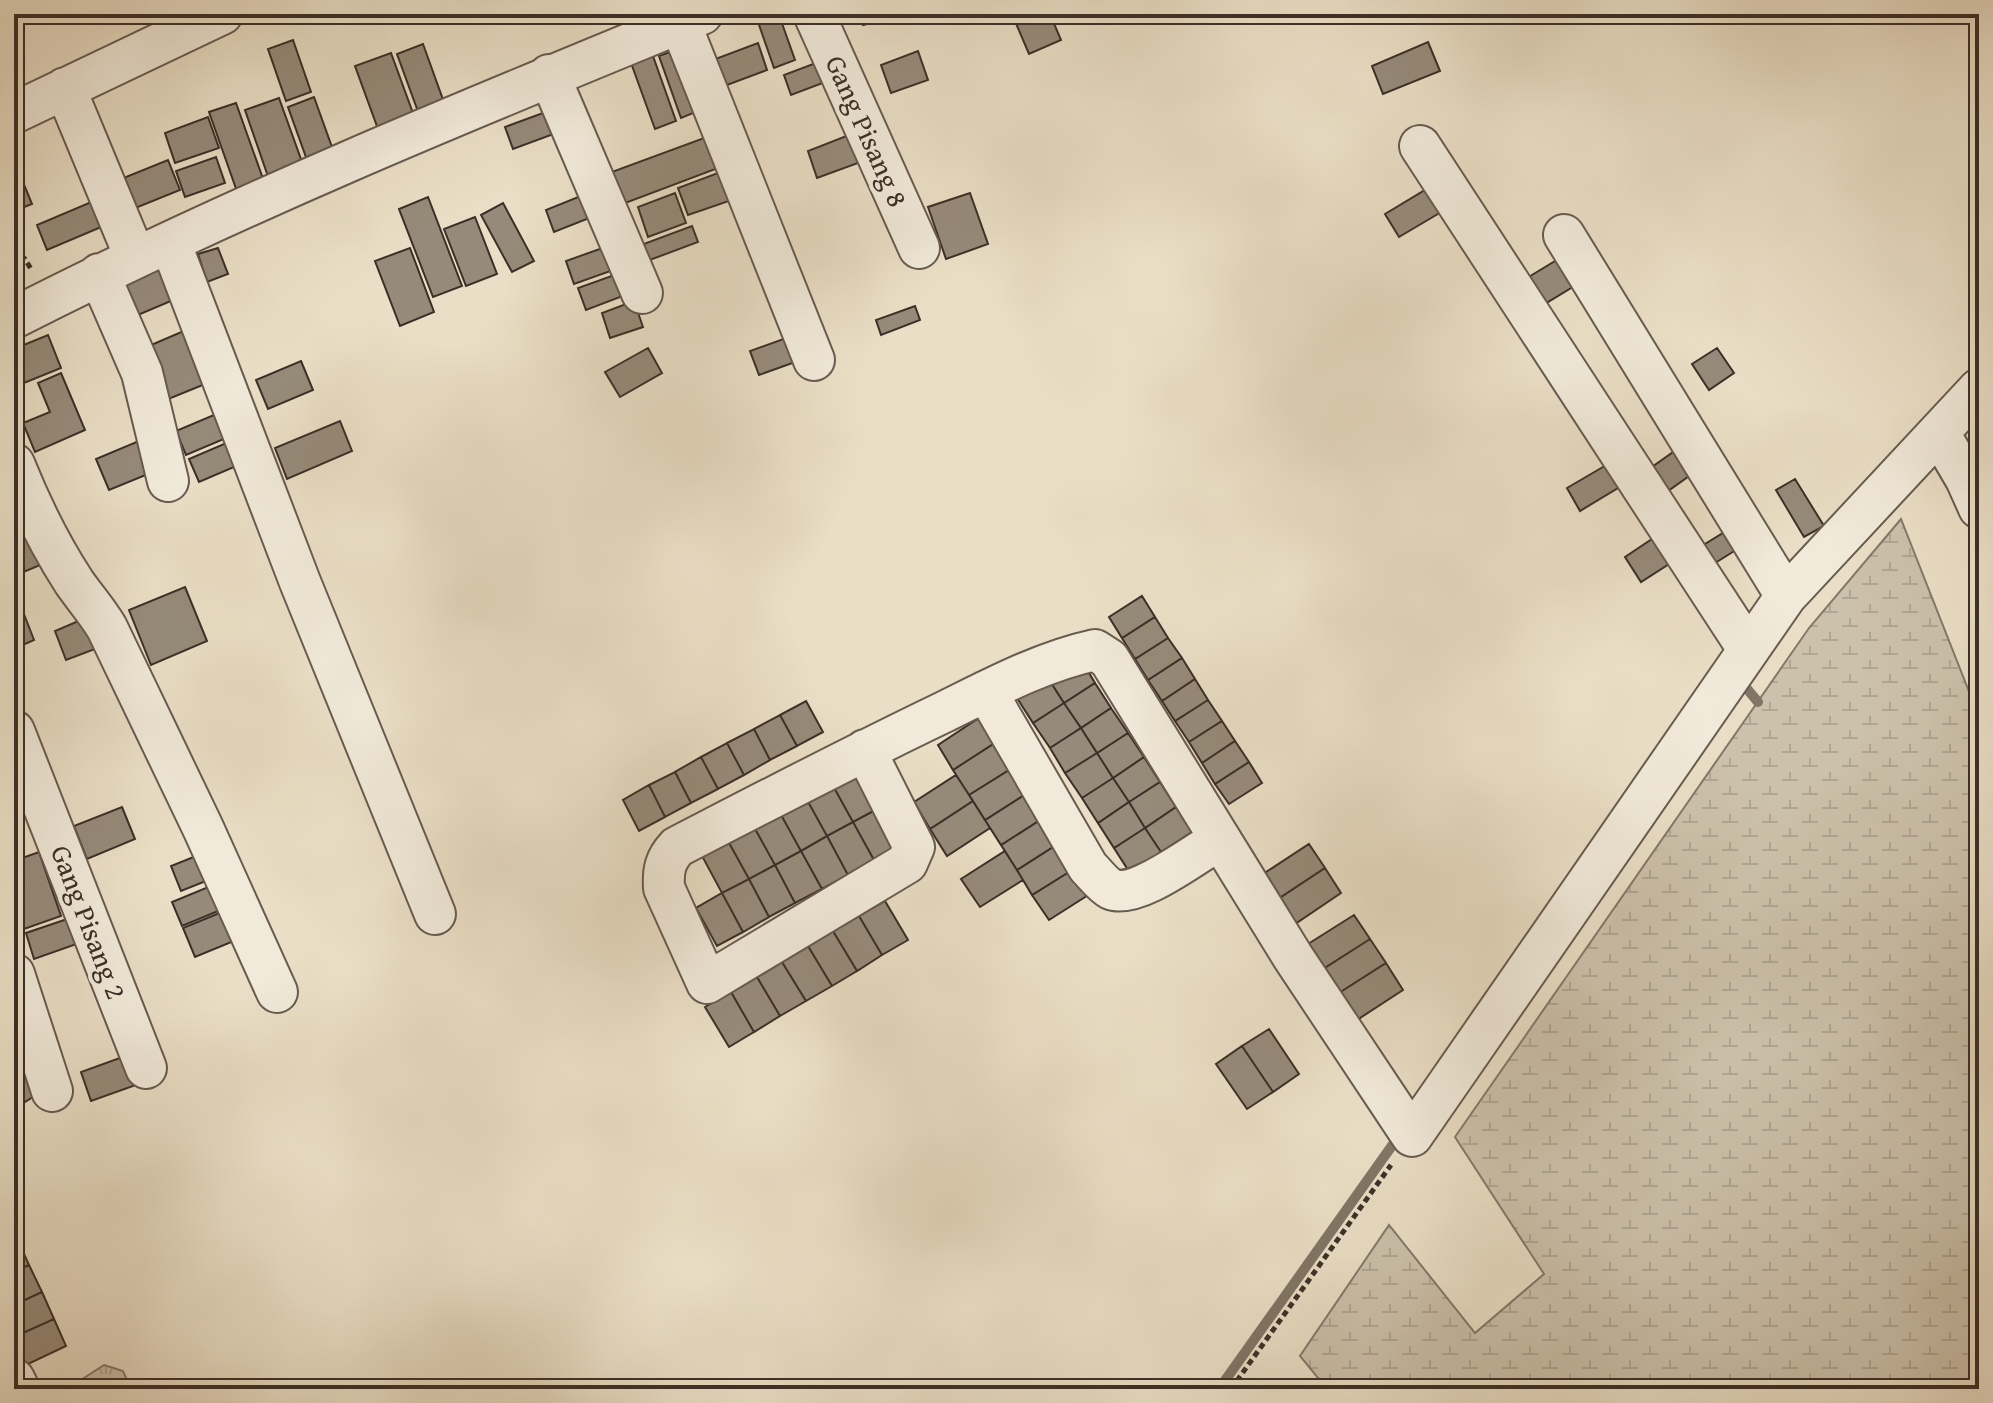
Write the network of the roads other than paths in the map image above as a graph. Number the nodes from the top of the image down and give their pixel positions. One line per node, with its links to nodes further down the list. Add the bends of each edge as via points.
1 (222, 14): 5 (street)
2 (814, 14): 9 (street, Gang Pisang 8)
3 (691, 18): 4 (street); 14 (street)
4 (549, 75): 10 (street); 12 (street)
5 (65, 88): 6 (street); 10 (street)
6 (14, 113)
7 (1420, 146): 20 (street)
8 (1564, 235): 19 (street)
9 (919, 248)
10 (152, 249): 11 (street); 25 (street, via 300,582)
11 (99, 274): 13 (street); 18 (street, via 142,373)
12 (642, 293)
13 (14, 318)
14 (814, 360)
15 (1979, 389): 17 (street)
16 (14, 464): 27 (street, via 74,582 107,628)
17 (1959, 468): 19 (street)
18 (168, 481)
19 (1786, 596): 20 (street)
20 (1737, 666): 24 (street, via 1412,1136)
21 (986, 691): 23 (street); 24 (street, via 1062,657 1095,650 1109,659); 24 (street, via 1088,867 1110,888 1125,891 1150,881)
22 (14, 731): 28 (street, Gang Pisang 2)
23 (865, 750): 23 (street, via 914,847 907,863 707,983 664,888 667,858 677,847)
24 (1219, 840)
25 (435, 914)
26 (14, 974): 29 (street)
27 (277, 992)
28 (146, 1068)
29 (52, 1091)
30 (14, 1379): 31 (street)
31 (19, 1389)

